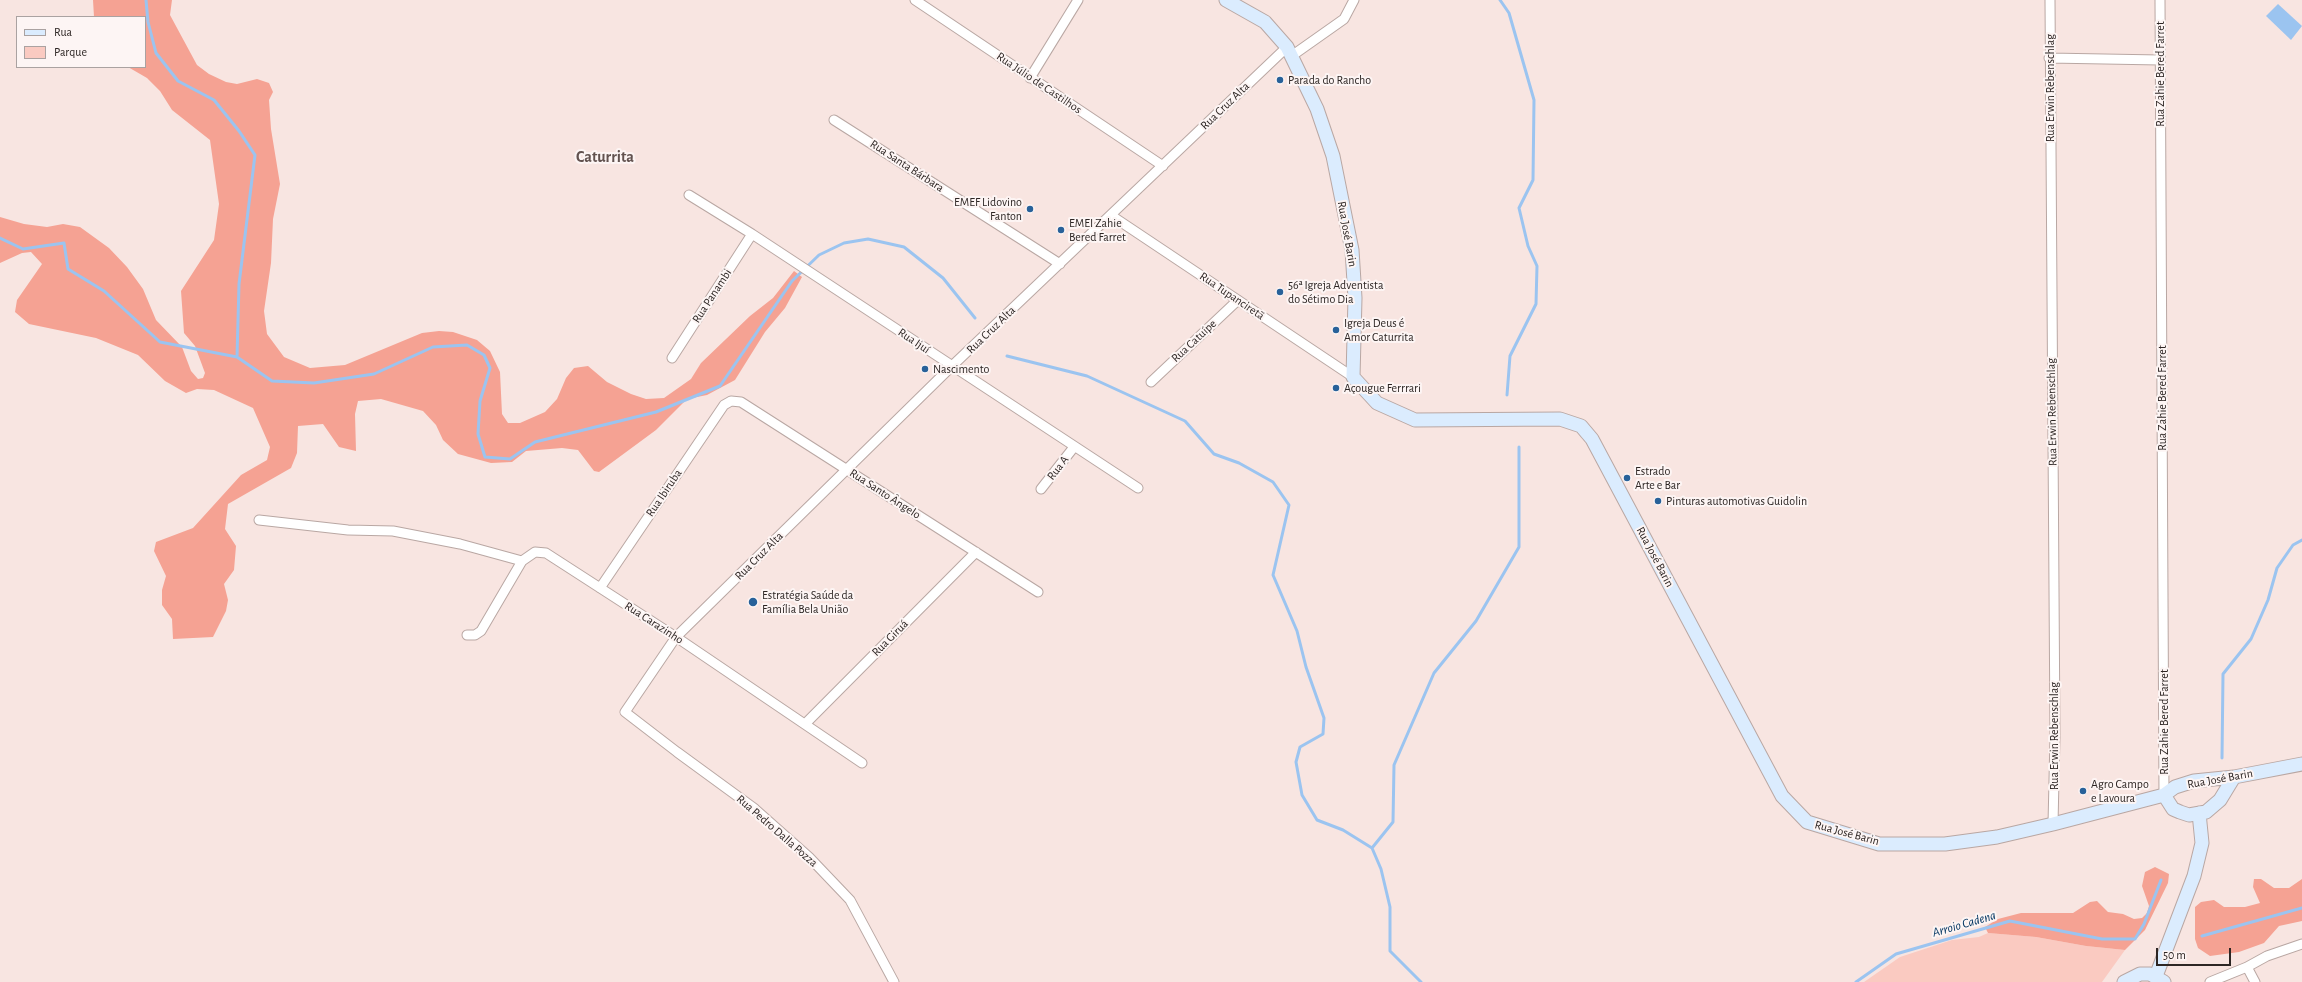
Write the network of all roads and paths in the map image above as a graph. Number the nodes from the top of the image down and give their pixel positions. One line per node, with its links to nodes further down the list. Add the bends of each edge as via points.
1 (915, 0): 10 (street, Rua Júlio de Castilhos)
2 (1078, 0): 10 (street)
3 (1226, 0): 7 (main road, Rua José Barin, via 1264,22)
4 (1354, 0): 7 (street, Rua Cruz Alta, via 1344,19)
5 (2050, 0): 8 (street, Rua Erwin Rebenschlag)
6 (2160, 0): 9 (street, Rua Zahie Bered Farret)
7 (1290, 51): 12 (street, Rua Cruz Alta); 20 (main road, Rua José Barin, via 1317,109 1333,156 1352,250 1355,298)
8 (2049, 58): 9 (street); 41 (street, Rua Erwin Rebenschlag, via 2055,736)
9 (2160, 60): 39 (street, Rua Zahie Bered Farret)
10 (1030, 78): 12 (street, Rua Júlio de Castilhos)
11 (834, 120): 16 (street, Rua Santa Bárbara)
12 (1163, 166): 14 (street, Rua Cruz Alta)
13 (690, 195): 15 (street, Rua Ijuí)
14 (1112, 216): 16 (street, Rua Cruz Alta); 17 (street, Rua Tupanciretã)
15 (752, 234): 18 (street, Rua Panambi); 19 (street, Rua Ijuí)
16 (1060, 264): 19 (street, Rua Cruz Alta)
17 (1238, 300): 20 (street, Rua Tupanciretã); 21 (street, Rua Catuípe)
18 (672, 358)
19 (952, 366): 23 (street, Rua Ijuí); 24 (street, Rua Cruz Alta)
20 (1353, 377): 41 (main road, Rua José Barin, via 1377,404 1415,420 1560,419 1582,426 1592,439 1782,796 1807,822 1879,844 1945,844 1997,837)
21 (1151, 382)
22 (731, 401): 24 (street, Rua Santo Ângelo, via 741,402); 30 (street, Rua Ibiruba, via 724,405)
23 (1074, 448): 25 (street, Rua Ijuí); 26 (street, Rua A)
24 (846, 469): 28 (street, Rua Santo Ângelo); 33 (street, Rua Cruz Alta)
25 (1138, 488)
26 (1041, 489)
27 (259, 520): 29 (street, via 348,530 392,531 460,544)
28 (976, 552): 31 (street, Rua Santo Ângelo); 35 (street, Rua Giruá)
29 (522, 561): 30 (street, Rua Carazinho, via 535,552 546,553); 32 (street, via 481,631 475,635)
30 (600, 588): 33 (street, Rua Carazinho)
31 (1038, 592)
32 (467, 635)
33 (676, 637): 34 (street, Rua Cruz Alta); 35 (street, Rua Carazinho)
34 (625, 712): 45 (street, Rua Pedro Dalla Pozza, via 756,809 809,857 850,900)
35 (805, 724): 36 (street, Rua Carazinho)
36 (862, 763)
37 (2302, 764): 38 (main road, Rua José Barin)
38 (2234, 777): 39 (main road, Rua José Barin, via 2194,781 2175,787); 40 (main road, via 2220,800 2206,812)
39 (2164, 795): 40 (main road, via 2173,809 2189,815); 41 (main road, Rua José Barin)
40 (2199, 813): 44 (main road, via 2202,843 2194,876)
41 (2053, 824)
42 (2302, 944): 43 (street, via 2267,956)
43 (2246, 967): 47 (street); 48 (street)
44 (2160, 979): 46 (main road, via 2140,974)
45 (894, 982)
46 (2124, 982)
47 (2210, 982)
48 (2255, 982)

